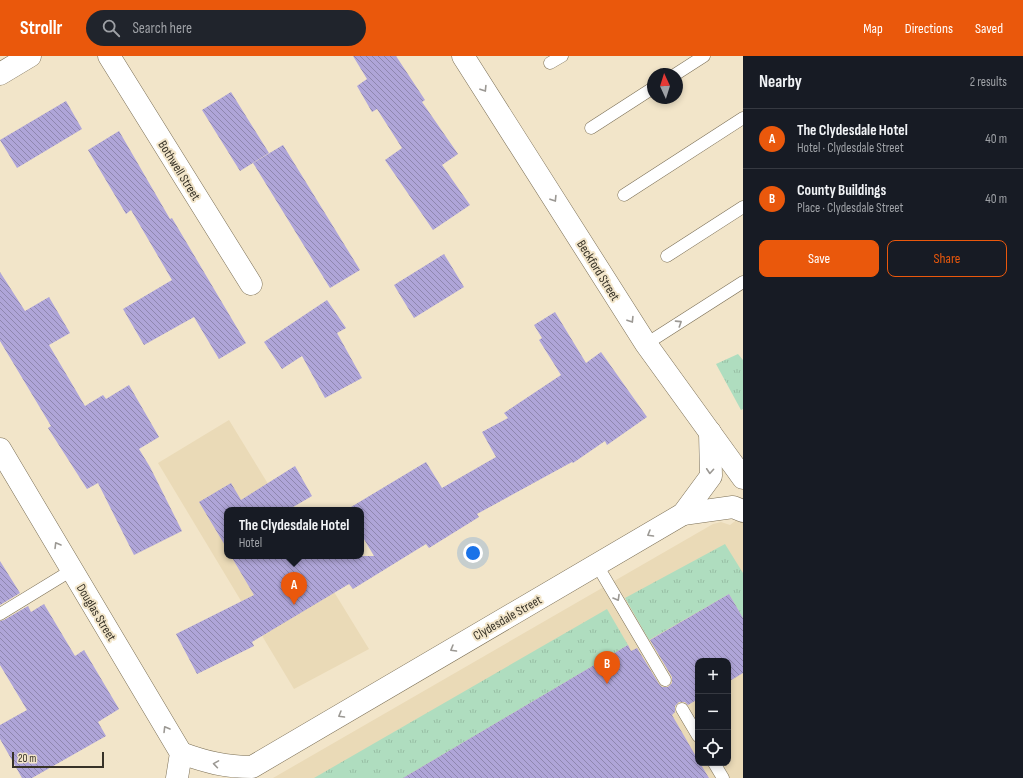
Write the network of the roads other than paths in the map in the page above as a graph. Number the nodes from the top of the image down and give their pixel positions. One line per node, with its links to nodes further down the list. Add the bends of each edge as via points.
1 (30, 56): 8 (street)
2 (109, 56): 16 (street, Bothwell Street)
3 (463, 56): 17 (street, Beckford Street, one-way to 17)
4 (562, 56): 6 (lane)
5 (704, 56): 7 (lane)
6 (550, 63)
7 (683, 70)
8 (0, 74)
9 (647, 92): 11 (lane)
10 (743, 118): 12 (lane)
11 (591, 128)
12 (624, 195)
13 (743, 207): 14 (lane)
14 (667, 256)
15 (743, 282): 17 (lane, one-way to 15)
16 (251, 284)
17 (646, 344): 18 (street, Beckford Street)
18 (710, 432): 20 (street, Beckford Street); 22 (street, Clydesdale Street, one-way to 22, via 711,476)
19 (0, 450): 24 (street, Douglas Street, one-way to 19)
20 (743, 478)
21 (743, 511): 22 (street, via 733,507)
22 (684, 514): 23 (street, Clydesdale Street, one-way to 23)
23 (597, 564): 26 (lane, one-way to 26); 31 (street, Clydesdale Street, one-way to 31)
24 (72, 570): 25 (lane); 29 (street, Douglas Street, one-way to 24)
25 (0, 614)
26 (665, 680)
27 (682, 709): 28 (lane)
28 (695, 731)
29 (181, 753): 31 (street, Clydesdale Street, one-way to 29, via 209,763); 32 (street)
30 (716, 766): 33 (lane)
31 (249, 772)
32 (177, 778)
33 (723, 778)

